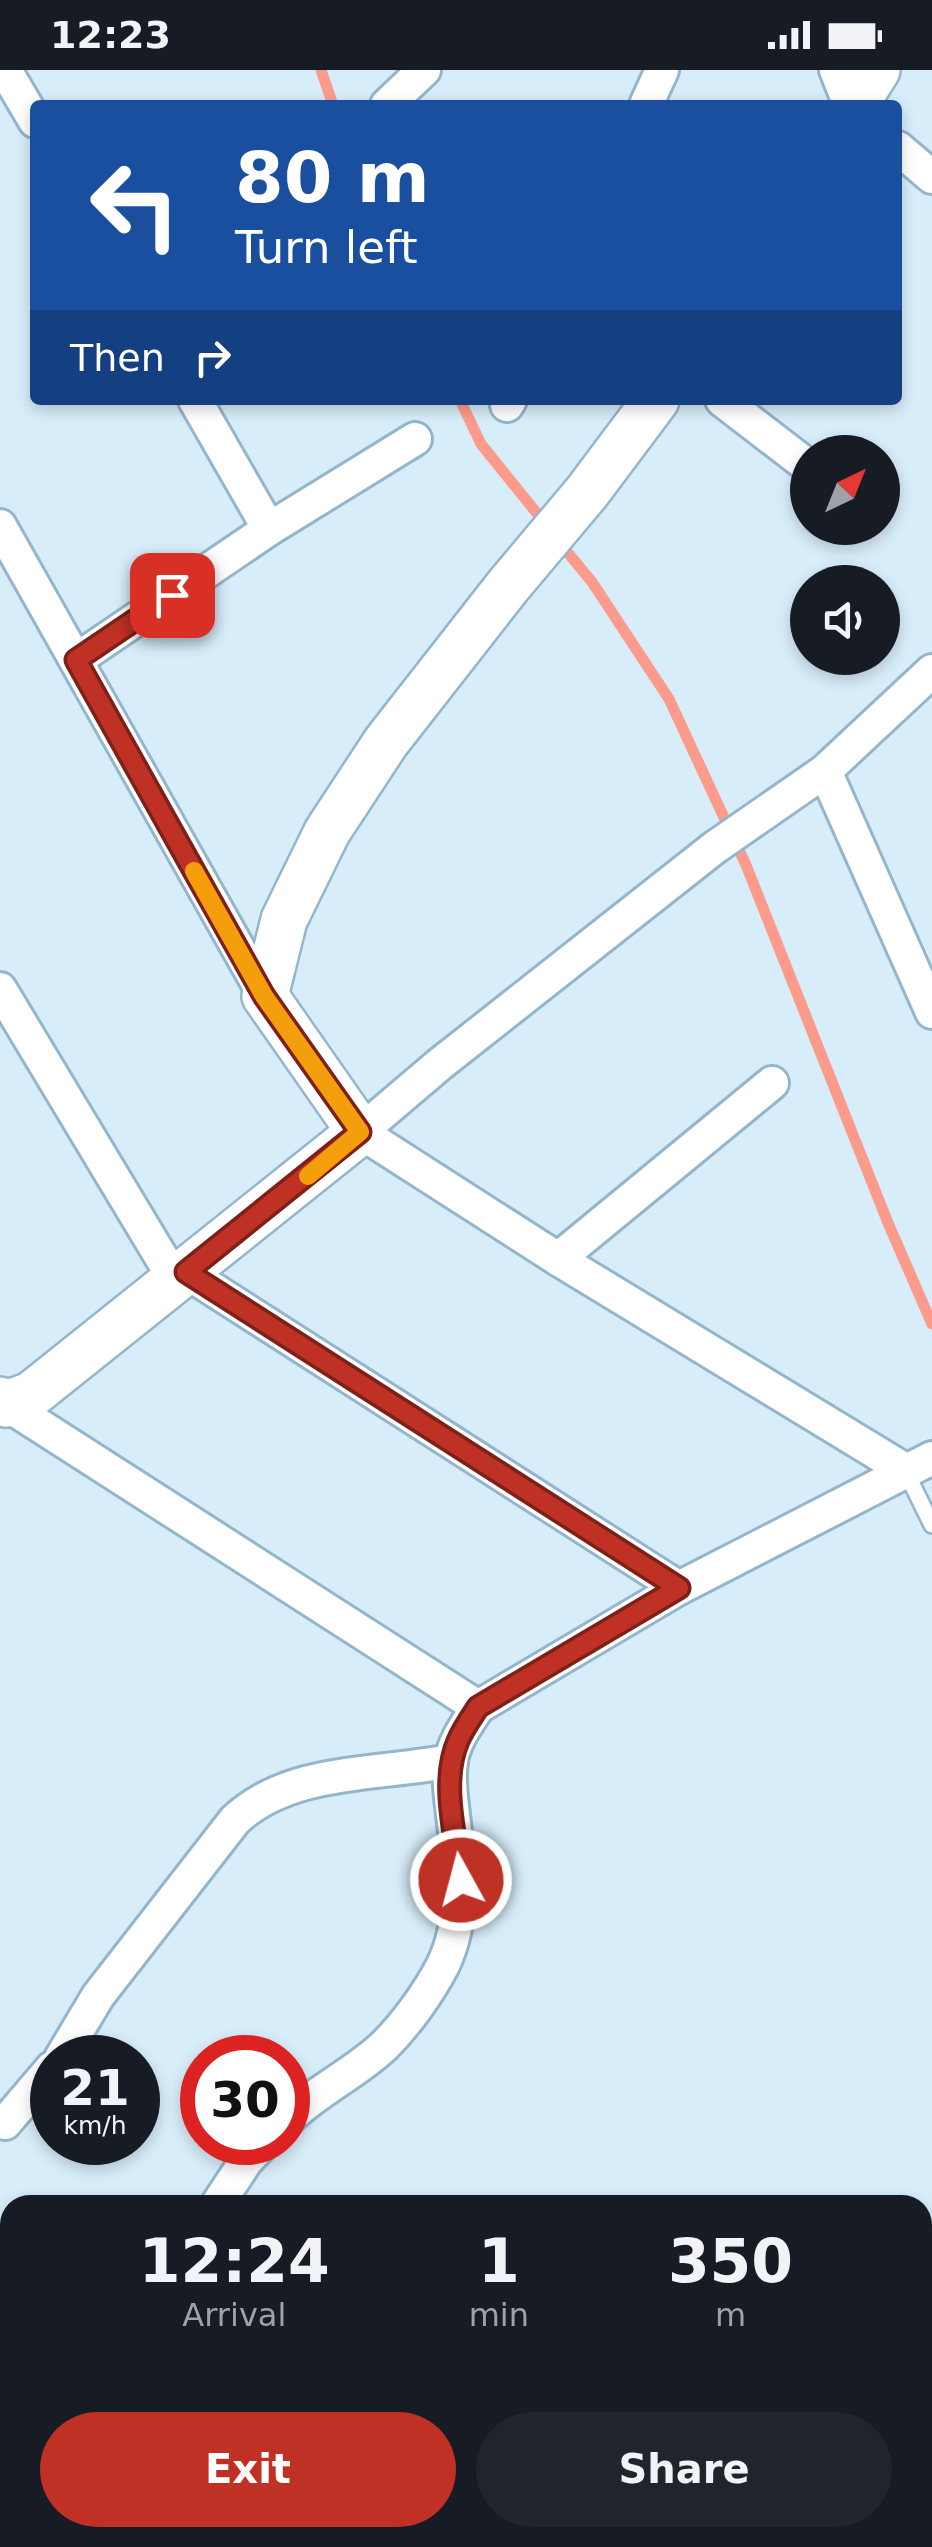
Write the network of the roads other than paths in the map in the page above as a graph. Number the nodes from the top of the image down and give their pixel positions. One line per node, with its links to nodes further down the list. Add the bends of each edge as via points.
1 (6, 70): 10 (street)
2 (424, 70): 6 (street)
3 (662, 70): 7 (street)
4 (836, 70): 8 (street)
5 (877, 70): 9 (street)
6 (392, 100)
7 (648, 100)
8 (850, 100)
9 (856, 100)
10 (30, 113)
11 (902, 151): 12 (street)
12 (932, 177)
13 (198, 405): 19 (street)
14 (652, 405): 25 (street, via 386,742 327,832 284,920)
15 (729, 405): 17 (street)
16 (415, 439): 19 (street)
17 (790, 452)
18 (0, 526): 20 (street)
19 (269, 529): 20 (street)
20 (76, 660): 25 (street)
21 (932, 671): 22 (street)
22 (825, 771): 24 (street); 27 (street, via 714,848)
23 (0, 989): 29 (street)
24 (928, 994)
25 (264, 996): 27 (street)
26 (772, 1083): 28 (street)
27 (360, 1132): 28 (street); 29 (street)
28 (558, 1259): 31 (street)
29 (180, 1276): 30 (street, via 31,1395); 33 (street)
30 (3, 1402): 34 (street)
31 (918, 1464): 32 (lane); 33 (street)
32 (932, 1525)
33 (679, 1588): 34 (street)
34 (478, 1707): 35 (street)
35 (451, 1761): 36 (street, via 314,1782 252,1804 98,1996); 38 (street, via 461,1880 444,1963 384,2046)
36 (75, 2035)
37 (30, 2093): 39 (street)
38 (310, 2098)
39 (2, 2124)
40 (244, 2165): 41 (street)
41 (223, 2195)

